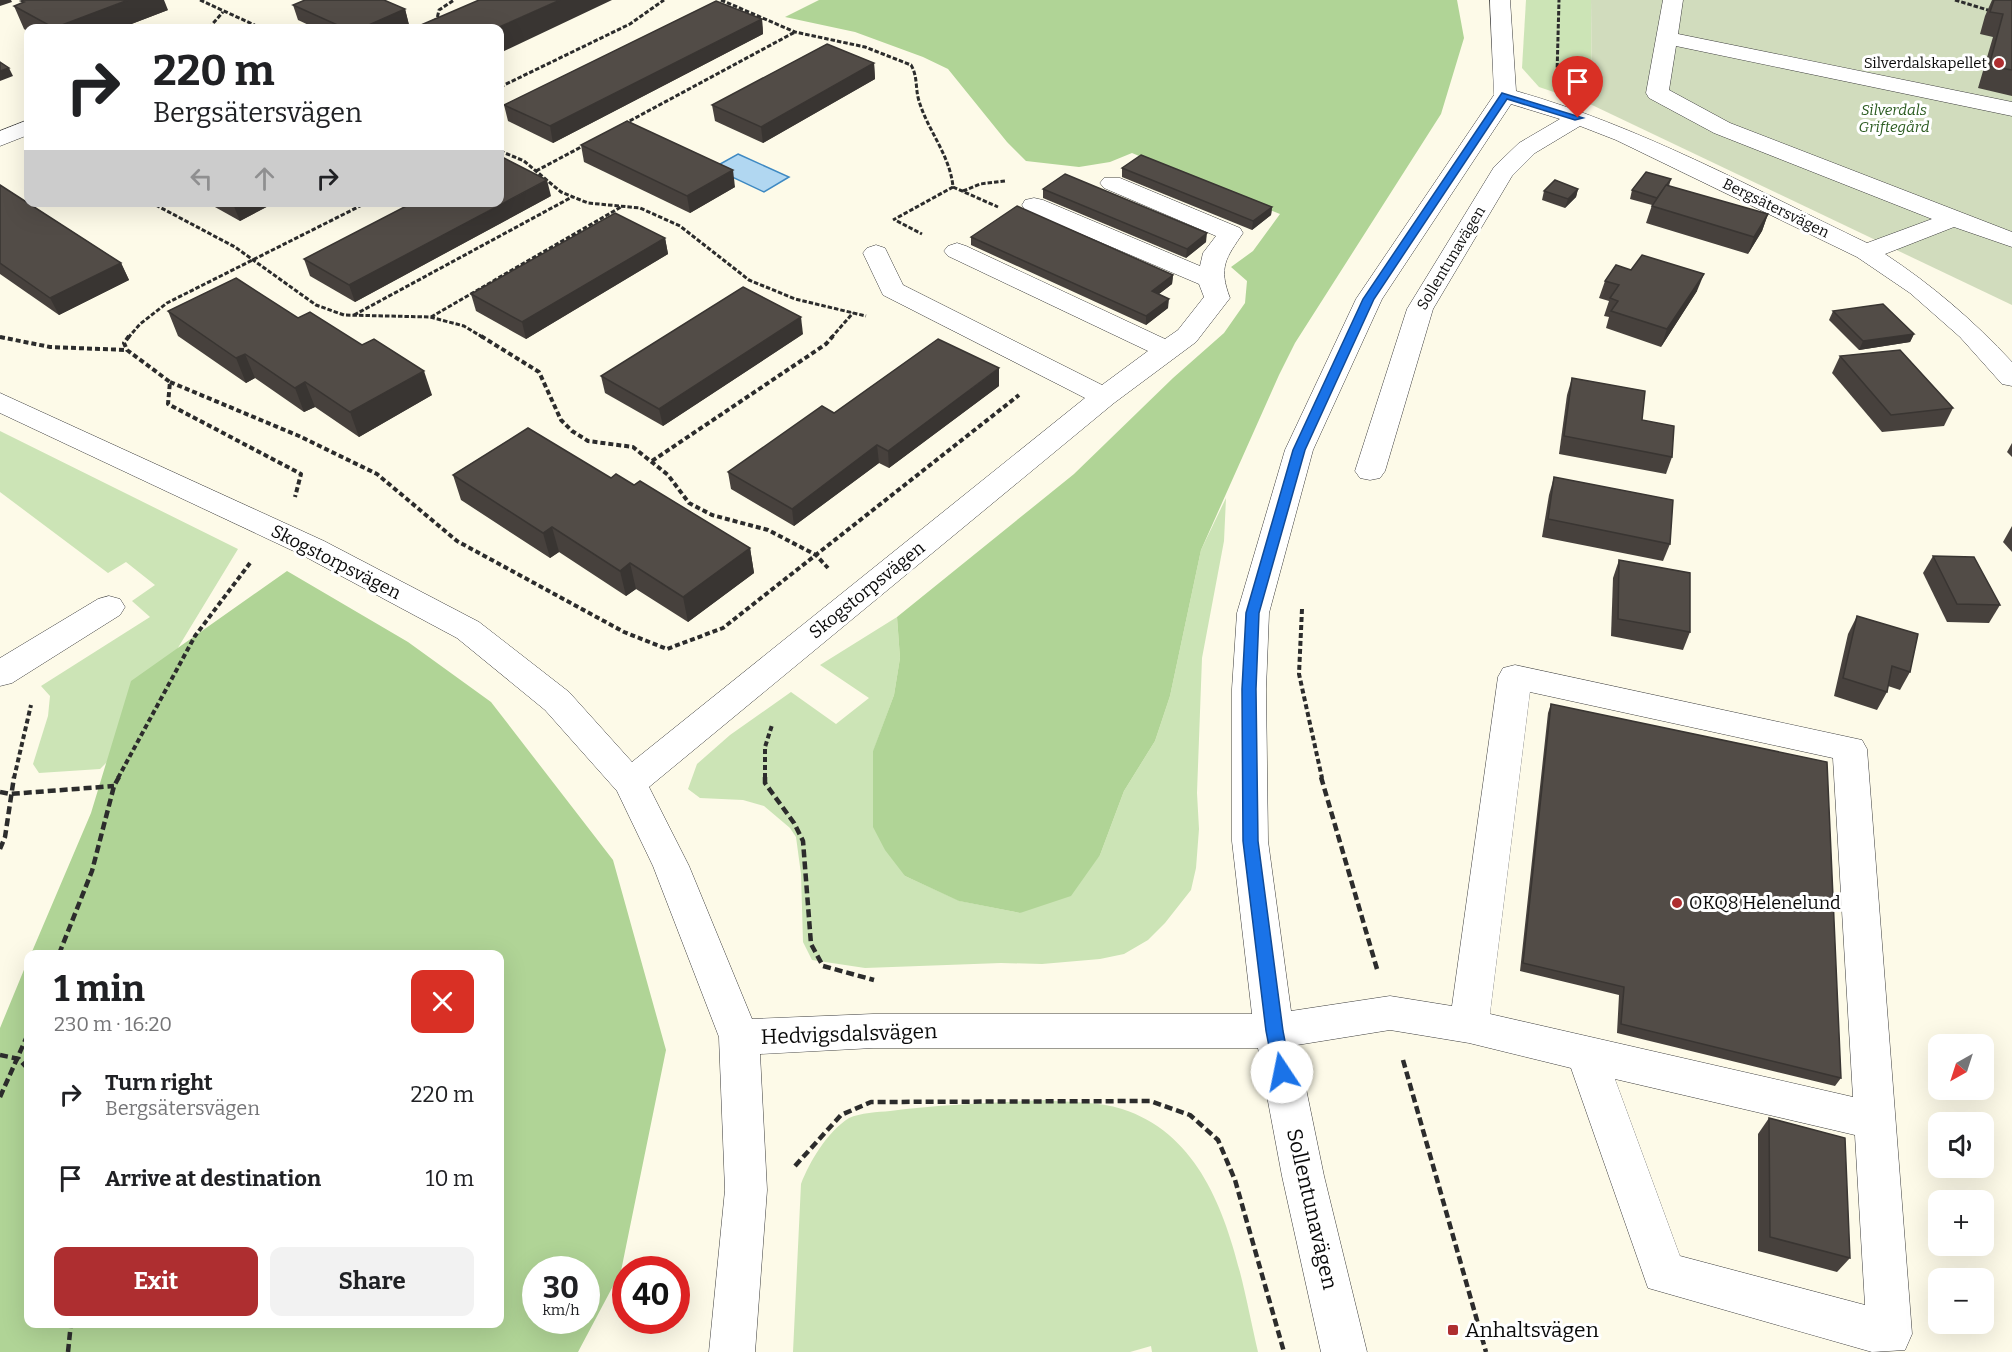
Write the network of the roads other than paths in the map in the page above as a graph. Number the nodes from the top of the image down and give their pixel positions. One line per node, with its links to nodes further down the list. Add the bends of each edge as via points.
1 (1500, 0): 4 (street)
2 (1673, 0): 3 (street)
3 (1666, 38): 5 (street); 11 (street, via 1657,93 1722,128)
4 (1505, 95): 6 (street, Bergsätersvägen); 26 (street, Sollentunavägen, via 1369,299 1299,450 1253,613 1250,841)
5 (2012, 110)
6 (1578, 118): 14 (street, Bergsätersvägen, via 1624,135); 21 (street, Sollentunavägen, via 1527,147 1502,172 1420,309)
7 (24, 129): 8 (street)
8 (0, 139)
9 (1112, 183): 16 (street, Skogstorpsvägen, via 1232,233 1216,253)
10 (1034, 205): 16 (street)
11 (1954, 219): 12 (street); 14 (street)
12 (2012, 240)
13 (957, 251): 17 (street)
14 (1866, 252): 18 (street, Bergsätersvägen, via 1919,288 1969,331)
15 (876, 253): 19 (street, via 892,290)
16 (1213, 288): 17 (street, Skogstorpsvägen, via 1187,336)
17 (1167, 350): 19 (street, Skogstorpsvägen)
18 (2012, 378)
19 (1104, 398): 24 (street, Skogstorpsvägen)
20 (0, 402): 24 (street, Skogstorpsvägen, via 313,548 468,630 557,701)
21 (1370, 471)
22 (109, 607): 23 (street)
23 (5, 671)
24 (630, 783): 27 (street, Skogstorpsvägen, via 671,866)
25 (1469, 1026): 26 (street, via 1390,1013); 28 (street); 29 (street, via 1515,677 1850,749)
26 (1274, 1031): 27 (street, Hedvigsdalsvägen, via 885,1031); 31 (street, Sollentunavägen)
27 (740, 1037): 30 (street, Hedvigsdalsvägen, via 746,1190)
28 (1586, 1054): 29 (street); 29 (street, via 1664,1273 1889,1334)
29 (1873, 1120)
30 (732, 1352)
31 (1344, 1352)

